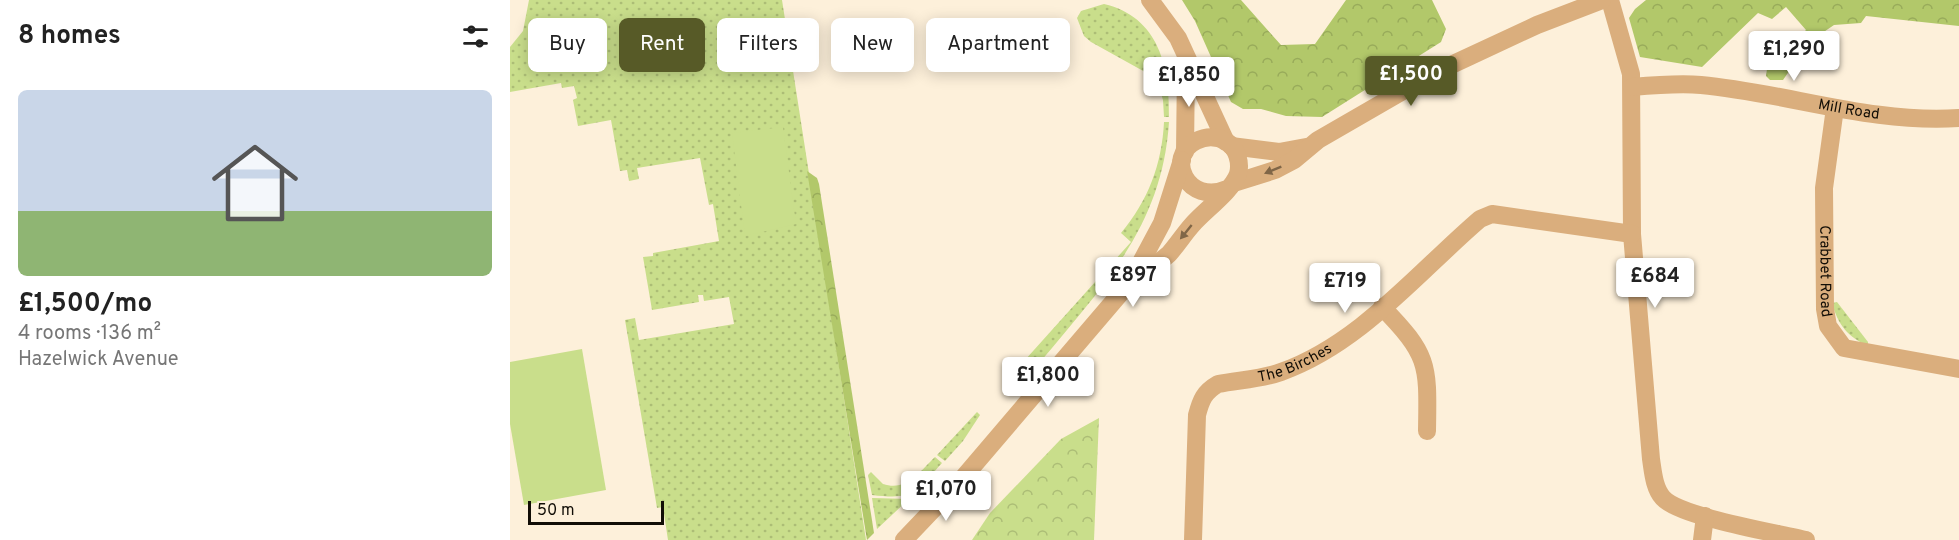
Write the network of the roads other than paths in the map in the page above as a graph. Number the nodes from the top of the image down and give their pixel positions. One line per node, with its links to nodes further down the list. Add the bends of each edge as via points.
1 (1143, 0): 5 (street)
2 (1150, 0): 5 (street)
3 (1602, 0): 11 (street, via 1529,28 1434,73)
4 (1610, 0): 7 (street)
5 (1164, 17): 6 (street)
6 (1186, 57): 10 (street); 12 (street)
7 (1632, 87): 8 (street, Mill Road, via 1700,85); 14 (street)
8 (1835, 108): 9 (street, Mill Road, via 1880,116); 17 (street, Crabbet Road, via 1824,188 1828,326 1844,348)
9 (1959, 118)
10 (1229, 144): 11 (street, via 1279,152); 12 (street, via 1206,137 1192,143); 13 (street, via 1239,164)
11 (1307, 146): 13 (street, one-way to 13, via 1294,160)
12 (1184, 156): 13 (street, via 1185,178 1198,192 1208,194); 15 (street, via 1162,223)
13 (1230, 186): 15 (street, one-way to 15, via 1168,254)
14 (1632, 234): 16 (street, The Birches, via 1492,214 1480,219); 19 (street, via 1653,476 1663,498 1672,505)
15 (1131, 281): 20 (street)
16 (1382, 307): 18 (street, via 1418,348 1426,366); 21 (street, The Birches, via 1323,352 1279,373 1218,384 1201,399 1197,415)
17 (1959, 369)
18 (1427, 431)
19 (1705, 516): 22 (street); 23 (street)
20 (904, 540)
21 (1193, 540)
22 (1702, 540)
23 (1806, 540)

